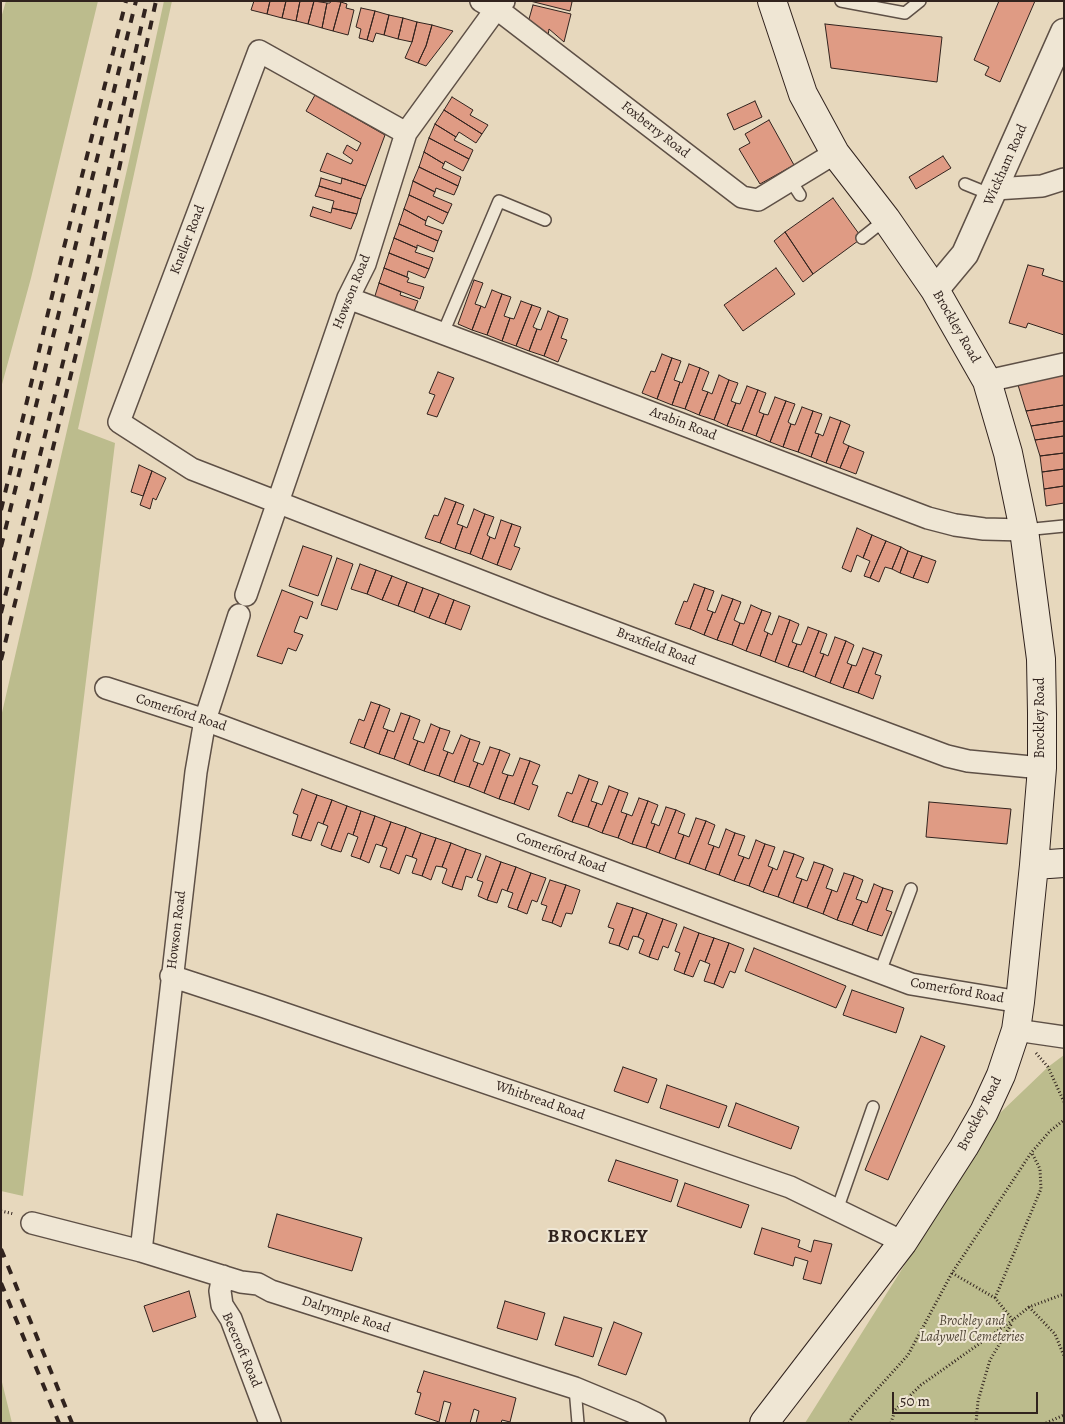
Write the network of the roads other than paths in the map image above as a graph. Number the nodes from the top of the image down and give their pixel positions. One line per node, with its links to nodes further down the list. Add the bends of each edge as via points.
1 (772, 1): 7 (main road, Brockley Road, via 802,94)
2 (841, 1): 3 (lane, via 905,13)
3 (920, 1)
4 (493, 4): 6 (street, Howson Road); 7 (street, Foxberry Road, via 742,197 758,200 796,188)
5 (1064, 32): 10 (street, Wickham Road)
6 (406, 133): 15 (street, Howson Road, via 365,264); 19 (street, Kneller Road, via 258,51 119,422 192,469)
7 (835, 153): 11 (main road, Brockley Road)
8 (1064, 180): 10 (street)
9 (965, 184): 10 (lane)
10 (994, 192): 14 (street, Wickham Road, via 965,254)
11 (886, 219): 13 (lane); 14 (main road, Brockley Road)
12 (545, 220): 16 (lane, via 499,201)
13 (862, 238)
14 (935, 290): 18 (main road, Brockley Road)
15 (348, 298): 16 (street, Arabin Road); 19 (street, Howson Road)
16 (443, 333): 21 (street, Arabin Road, via 928,518 984,529)
17 (1064, 364): 18 (street)
18 (987, 381): 21 (main road, Brockley Road, via 1008,452)
19 (276, 502): 22 (street, Howson Road); 26 (street, Braxfield Road, via 948,756)
20 (1064, 526): 21 (lane)
21 (1024, 530): 26 (main road, Brockley Road, via 1040,659)
22 (246, 595): 23 (lane)
23 (239, 615): 25 (street, Howson Road)
24 (106, 688): 25 (street, Comerford Road)
25 (205, 720): 30 (street, Comerford Road); 31 (street, Howson Road)
26 (1042, 768): 28 (main road, Brockley Road)
27 (1064, 863): 28 (main road)
28 (1034, 865): 32 (main road, Brockley Road)
29 (911, 889): 30 (lane)
30 (880, 972): 32 (street, Comerford Road, via 911,984)
31 (171, 976): 36 (street, Whitbread Road, via 790,1187); 39 (street, Howson Road)
32 (1020, 1002): 33 (main road, Brockley Road)
33 (1016, 1030): 34 (street); 38 (main road, Brockley Road, via 984,1112)
34 (1064, 1038)
35 (873, 1108): 36 (lane)
36 (837, 1210): 38 (street, Whitbread Road)
37 (32, 1223): 39 (street, Dalrymple Road)
38 (903, 1242): 45 (main road, Brockley Road)
39 (140, 1251): 40 (street, Dalrymple Road)
40 (223, 1276): 41 (street, Dalrymple Road, via 258,1284 271,1292); 42 (street, Beecroft Road, via 222,1306 231,1319)
41 (575, 1388): 43 (lane); 44 (street, Dalrymple Road)
42 (270, 1423)
43 (578, 1423)
44 (655, 1423)
45 (764, 1423)

